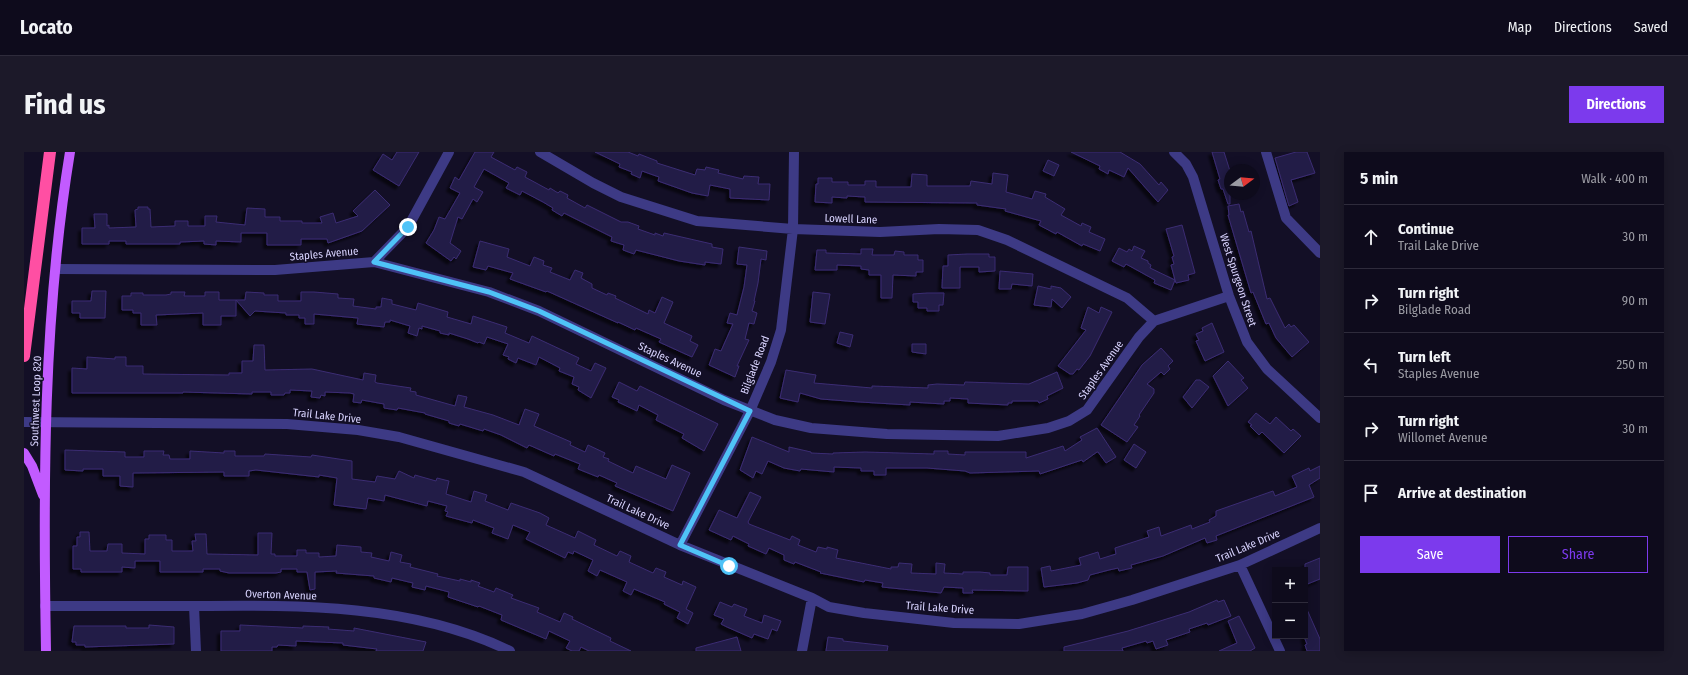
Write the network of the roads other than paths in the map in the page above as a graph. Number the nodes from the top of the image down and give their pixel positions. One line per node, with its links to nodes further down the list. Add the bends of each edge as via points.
1 (50, 152): 14 (highway)
2 (70, 152): 11 (main road, Southwest Loop 820)
3 (449, 152): 10 (street, via 408,227)
4 (540, 152): 8 (street, Lowell Lane, via 607,190 658,210 697,221)
5 (794, 152): 8 (street, Bilglade Road)
6 (1174, 152): 12 (street, West Spurgeon Street, via 1186,164 1193,177)
7 (1266, 152): 9 (street, via 1286,218)
8 (793, 229): 13 (street, Lowell Lane, via 880,232 978,230 1014,243 1127,298); 15 (street, Bilglade Road, via 781,330 771,362)
9 (1320, 253)
10 (374, 262): 11 (street, Staples Avenue, via 275,270); 15 (street, Staples Avenue, via 489,292 539,311)
11 (56, 268): 18 (main road, Southwest Loop 820)
12 (1228, 296): 13 (street, Staples Avenue); 16 (street, West Spurgeon Street, via 1241,332 1253,352 1267,369)
13 (1154, 321): 15 (street, Staples Avenue, via 1126,353 1087,410 1069,421 1048,428 998,436 887,434 811,428)
14 (24, 356)
15 (750, 411): 22 (street, Bilglade Road)
16 (1320, 418)
17 (27, 422): 18 (street, Trail Lake Drive)
18 (46, 422): 20 (main road, Southwest Loop 820); 22 (street, Trail Lake Drive, via 288,424 358,430 399,437 524,472)
19 (24, 453): 20 (main road, via 32,466)
20 (46, 504): 25 (main road, Southwest Loop 820)
21 (1320, 528): 23 (street, Trail Lake Drive)
22 (680, 545): 24 (street, Trail Lake Drive)
23 (1240, 565): 24 (street, Trail Lake Drive, via 1082,614 1019,624 954,623 864,613 829,607); 31 (street)
24 (812, 598): 30 (street)
25 (45, 606): 26 (street, Overton Avenue); 27 (main road, Southwest Loop 820)
26 (194, 606): 28 (street); 29 (street, Overton Avenue, via 262,605 363,611 420,621)
27 (46, 651)
28 (196, 651)
29 (510, 651)
30 (802, 651)
31 (1280, 651)

